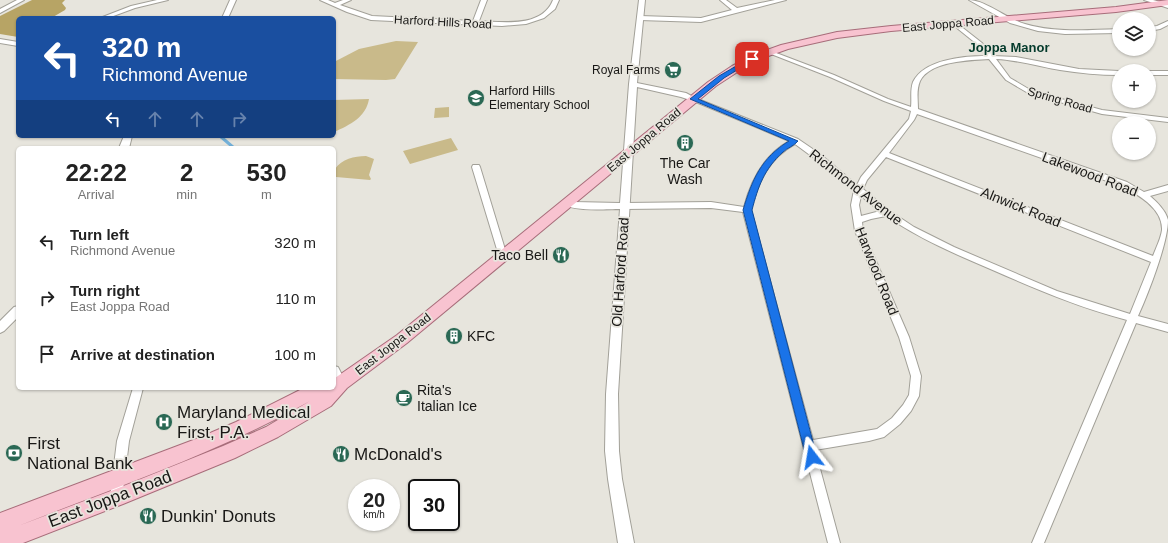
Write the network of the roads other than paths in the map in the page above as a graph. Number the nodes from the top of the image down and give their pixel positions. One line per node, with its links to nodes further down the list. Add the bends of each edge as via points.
1 (21, 0): 15 (street)
2 (165, 0): 17 (street)
3 (233, 0): 18 (street)
4 (323, 0): 14 (street, Harford Hills Road)
5 (348, 0): 14 (street)
6 (484, 0): 21 (street)
7 (556, 0): 21 (street, Harford Hills Road, via 550,12 532,21 512,24)
8 (642, 0): 19 (street, Old Harford Road)
9 (723, 0): 16 (street)
10 (783, 0): 16 (street)
11 (972, 0): 20 (street)
12 (1147, 0): 13 (street)
13 (1165, 4): 20 (main road, East Joppa Road)
14 (336, 5): 21 (street, Harford Hills Road, via 356,14 377,18)
15 (0, 10)
16 (736, 10): 19 (street, via 701,20)
17 (109, 16)
18 (226, 16)
19 (640, 18): 34 (street, Old Harford Road)
20 (1005, 19): 22 (main road, East Joppa Road); 25 (street, via 1027,27 1053,30)
21 (475, 23)
22 (954, 23): 29 (main road, East Joppa Road, via 831,35 800,41); 30 (street, Spring Road)
23 (1168, 23): 24 (street)
24 (1158, 28): 26 (street)
25 (1112, 31)
26 (1168, 33)
27 (0, 41): 28 (street)
28 (16, 44)
29 (769, 52): 35 (main road, East Joppa Road, via 730,71); 36 (street, Lakewood Road)
30 (993, 58): 31 (street, via 1016,59 1073,70); 36 (street, via 952,61 930,69 916,84); 37 (street, Spring Road, via 1008,79 1042,96 1102,112)
31 (1112, 73)
32 (1156, 73): 33 (street)
33 (1168, 73)
34 (633, 84): 35 (street, Richmond Avenue); 39 (street, Old Harford Road)
35 (694, 99): 38 (street, Richmond Avenue); 39 (main road, East Joppa Road)
36 (916, 110): 40 (street, Harwood Road); 44 (street, Lakewood Road, via 1095,173 1129,186)
37 (1168, 120)
38 (795, 141): 43 (street, Richmond Avenue); 47 (street, via 781,149 766,164 753,189)
39 (628, 153): 45 (main road, East Joppa Road); 46 (street, Old Harford Road)
40 (885, 154): 43 (street, Harwood Road); 51 (street, Alnwick Road)
41 (476, 167): 50 (street)
42 (1168, 188): 44 (street)
43 (858, 190): 48 (street, Richmond Avenue); 49 (street, Harwood Road, via 855,205)
44 (1144, 195): 51 (street, Lakewood Road, via 1158,209 1166,226)
45 (568, 203): 46 (street); 50 (main road, East Joppa Road)
46 (625, 206): 47 (street, via 711,205); 65 (street, Old Harford Road, via 612,422 615,478)
47 (747, 210): 60 (street)
48 (886, 213): 49 (street); 53 (street, Richmond Avenue, via 927,237 1028,283)
49 (857, 221): 60 (street, Harwood Road, via 904,337 916,376 914,396 896,421 880,433)
50 (503, 256): 56 (main road, East Joppa Road, via 397,343)
51 (1156, 260): 53 (street, Lakewood Road)
52 (16, 312): 54 (street)
53 (1132, 319): 55 (street, Richmond Avenue); 67 (street, Lakewood Road)
54 (0, 328)
55 (1168, 328)
56 (336, 379)
57 (137, 390): 61 (street, via 123,442)
58 (315, 390): 61 (main road, East Joppa Road, via 242,429)
59 (331, 390): 62 (main road, East Joppa Road, via 325,402 272,432)
60 (809, 446): 66 (street)
61 (120, 478): 62 (street); 63 (main road, East Joppa Road)
62 (116, 498): 64 (main road, East Joppa Road)
63 (0, 522)
64 (0, 542)
65 (626, 543)
66 (834, 543)
67 (1038, 543)

